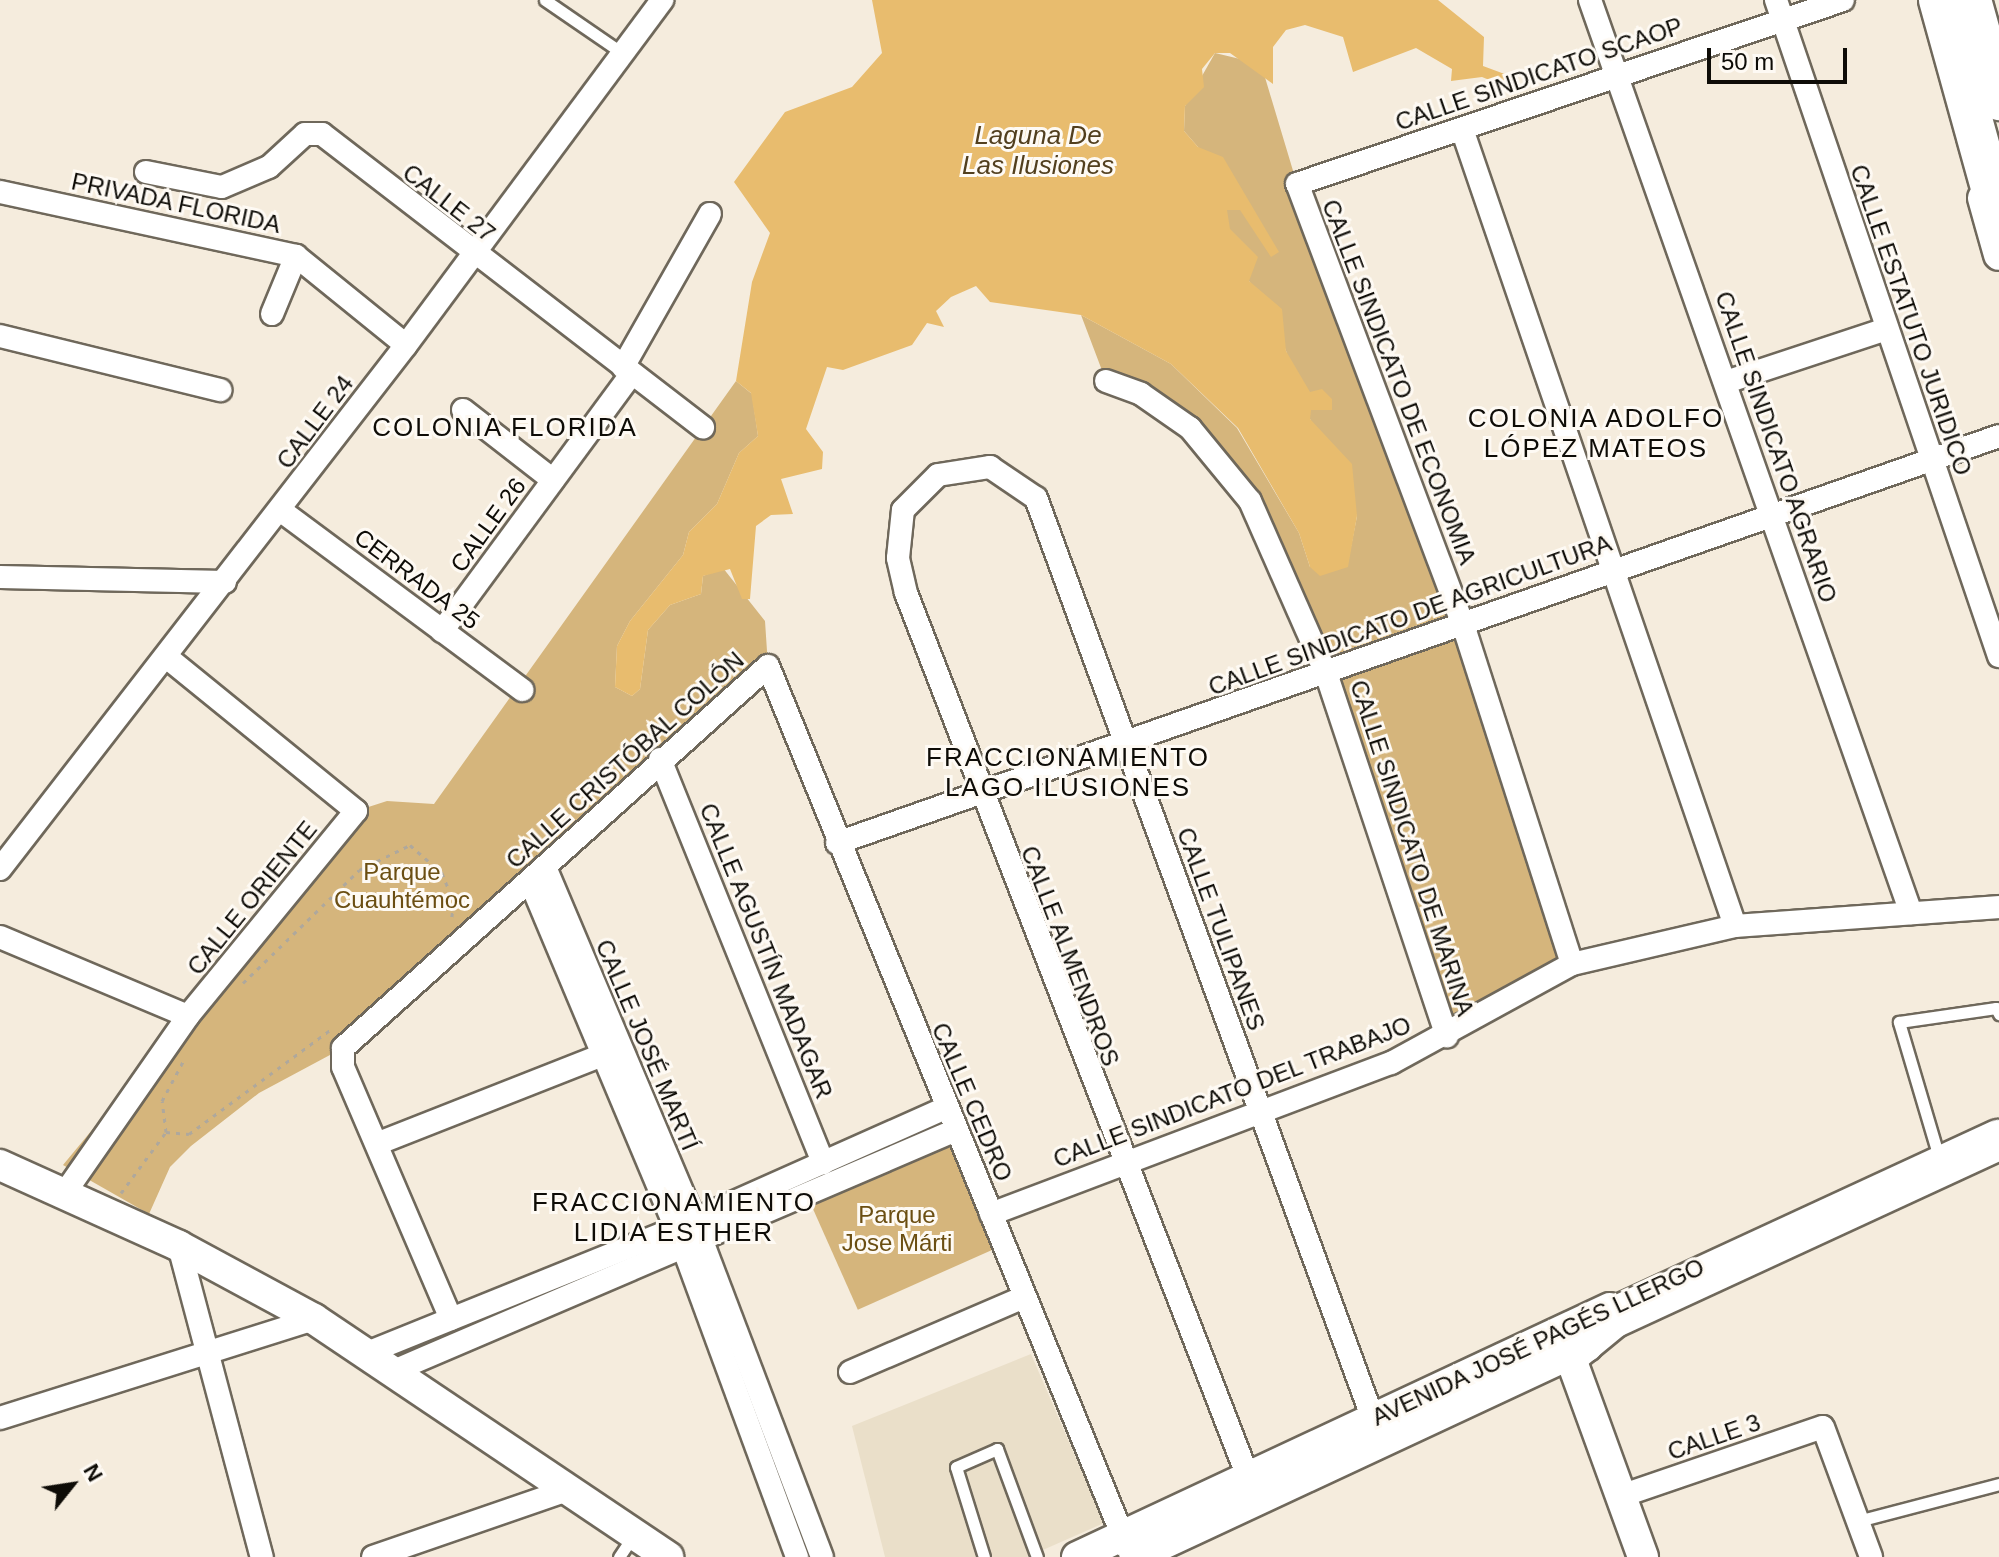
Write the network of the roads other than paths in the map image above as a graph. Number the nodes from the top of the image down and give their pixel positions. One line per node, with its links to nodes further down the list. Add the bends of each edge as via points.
1 (545, 0): 11 (lane)
2 (662, 0): 11 (street, CALLE 24)
3 (1590, 0): 12 (street, CALLE SINDICATO AGRARIO)
4 (1843, 0): 9 (street, CALLE SINDICATO SCAOP)
5 (1927, 0): 21 (main road)
6 (1939, 0): 19 (highway)
7 (1971, 0): 13 (highway)
8 (1994, 0): 10 (highway)
9 (1779, 9): 12 (street, CALLE SINDICATO SCAOP); 24 (street, CALLE ESTATUTO JURIDICO)
10 (1999, 16)
11 (622, 53): 20 (street, CALLE 24)
12 (1619, 76): 14 (street, CALLE SINDICATO SCAOP); 29 (street, CALLE SINDICATO AGRARIO)
13 (1999, 100)
14 (1462, 129): 16 (street, CALLE SINDICATO SCAOP); 39 (street)
15 (146, 172): 20 (street, CALLE 27, via 222,187 269,167 314,131)
16 (1297, 184): 42 (street, CALLE SINDICATO DE ECONOMIA)
17 (0, 192): 22 (street, PRIVADA FLORIDA)
18 (710, 214): 27 (street, CALLE 26)
19 (1999, 216)
20 (471, 254): 26 (street, CALLE 24); 27 (street, CALLE 27)
21 (1999, 255)
22 (296, 256): 23 (street); 26 (street, PRIVADA FLORIDA)
23 (272, 314)
24 (1886, 329): 29 (street); 34 (street, CALLE ESTATUTO JURIDICO)
25 (0, 336): 30 (street)
26 (406, 345): 37 (street, CALLE 24)
27 (628, 370): 32 (street, CALLE 27); 36 (street, CALLE 26)
28 (1106, 381): 47 (street, CALLE SINDICATO DE MARINA, via 1172,413 1229,469 1274,549)
29 (1726, 382): 38 (street, CALLE SINDICATO AGRARIO)
30 (220, 390)
31 (463, 410): 36 (street)
32 (703, 427)
33 (1999, 436): 34 (street, CALLE SINDICATO DE AGRICULTURA)
34 (1930, 459): 38 (street, CALLE SINDICATO DE AGRICULTURA); 44 (street, CALLE ESTATUTO JURIDICO)
35 (954, 468): 49 (street, CALLE TULIPANES, via 1001,470 1036,498); 51 (street, CALLE ALMENDROS, via 906,502 898,558)
36 (553, 480): 43 (street, CALLE 26)
37 (280, 510): 41 (street, CALLE 24); 43 (street, CERRADA 25)
38 (1772, 513): 39 (street, CALLE SINDICATO DE AGRICULTURA); 57 (street, CALLE SINDICATO AGRARIO)
39 (1615, 570): 42 (street, CALLE SINDICATO DE AGRICULTURA); 58 (street)
40 (0, 577): 41 (street)
41 (225, 582): 45 (street, CALLE 24)
42 (1462, 622): 47 (street, CALLE SINDICATO DE AGRICULTURA); 60 (street, CALLE SINDICATO DE ECONOMIA)
43 (442, 631): 48 (street, CERRADA 25)
44 (1999, 656)
45 (168, 658): 53 (street, CALLE 24); 62 (street, CALLE ORIENTE, via 356,811)
46 (768, 666): 50 (street, CALLE CRISTÓBAL COLÓN); 52 (street, CALLE CEDRO)
47 (1326, 673): 49 (street, CALLE SINDICATO DE AGRICULTURA); 63 (street, CALLE SINDICATO DE MARINA)
48 (522, 690)
49 (1126, 743): 51 (street, CALLE SINDICATO DE AGRICULTURA); 66 (street, CALLE TULIPANES)
50 (660, 759): 55 (street, CALLE CRISTÓBAL COLÓN); 74 (street, CALLE AGUSTÍN MADAGAR)
51 (981, 795): 52 (street, CALLE SINDICATO DE AGRICULTURA); 73 (street, CALLE ALMENDROS)
52 (837, 843): 65 (street, CALLE CEDRO)
53 (8, 845): 54 (street, CALLE 24)
54 (0, 869)
55 (537, 874): 64 (street, CALLE JOSÉ MARTÍ); 70 (street, CALLE CRISTÓBAL COLÓN, via 343,1048 343,1067)
56 (1999, 907): 57 (street, CALLE SINDICATO DEL TRABAJO)
57 (1911, 913): 58 (street, CALLE SINDICATO DEL TRABAJO)
58 (1735, 926): 60 (street, CALLE SINDICATO DEL TRABAJO)
59 (0, 937): 62 (street)
60 (1572, 964): 63 (street, CALLE SINDICATO DEL TRABAJO)
61 (1999, 1014): 71 (lane, via 1996,1008 1899,1022)
62 (188, 1016): 76 (street, CALLE ORIENTE)
63 (1447, 1036): 66 (street, CALLE SINDICATO DEL TRABAJO)
64 (610, 1052): 70 (street); 78 (street, CALLE JOSÉ MARTÍ)
65 (945, 1108): 68 (street, CALLE CEDRO); 74 (street)
66 (1261, 1114): 73 (street, CALLE SINDICATO DEL TRABAJO); 90 (street, CALLE TULIPANES)
67 (1999, 1126): 71 (main road, AVENIDA JOSÉ PAGÉS LLERGO)
68 (954, 1131): 77 (street, CALLE CEDRO); 80 (street)
69 (1999, 1140): 84 (highway)
70 (379, 1143): 83 (street, CALLE CRISTÓBAL COLÓN)
71 (1938, 1154): 84 (main road, AVENIDA JOSÉ PAGÉS LLERGO)
72 (1999, 1155): 84 (main road, AVENIDA JOSÉ PAGÉS LLERGO)
73 (1121, 1162): 77 (street, CALLE SINDICATO DEL TRABAJO); 91 (street, CALLE ALMENDROS)
74 (823, 1163): 78 (street)
75 (0, 1165): 76 (main road)
76 (64, 1194): 79 (main road)
77 (991, 1214): 81 (street, CALLE CEDRO)
78 (685, 1224): 80 (street, CALLE JOSÉ MARTÍ); 83 (street)
79 (179, 1246): 82 (main road); 85 (street)
80 (693, 1247): 87 (street); 101 (street, CALLE JOSÉ MARTÍ); 102 (street, CALLE JOSÉ MARTÍ)
81 (1024, 1297): 88 (street); 97 (street, CALLE CEDRO)
82 (314, 1319): 85 (street); 86 (main road)
83 (451, 1319): 86 (street)
84 (1556, 1347): 90 (main road, AVENIDA JOSÉ PAGÉS LLERGO); 94 (main road); 97 (main road, AVENIDA JOSÉ PAGÉS LLERGO); 106 (main road)
85 (205, 1348): 89 (street); 98 (street)
86 (367, 1353): 87 (main road)
87 (396, 1370): 93 (main road)
88 (850, 1372)
89 (0, 1418)
90 (1373, 1419): 91 (main road, AVENIDA JOSÉ PAGÉS LLERGO)
91 (1248, 1477): 97 (main road, AVENIDA JOSÉ PAGÉS LLERGO)
92 (1999, 1484): 95 (lane)
93 (571, 1489): 96 (main road); 99 (street)
94 (1621, 1496): 95 (street, CALLE 3, via 1823,1427); 107 (main road)
95 (1858, 1521): 108 (street)
96 (626, 1546): 100 (main road)
97 (1130, 1550): 105 (main road, AVENIDA JOSÉ PAGÉS LLERGO)
98 (262, 1557)
99 (373, 1557)
100 (668, 1557)
101 (797, 1557)
102 (822, 1557)
103 (984, 1557): 104 (lane, via 956,1467 997,1449)
104 (1037, 1557)
105 (1077, 1557)
106 (1621, 1557)
107 (1643, 1557)
108 (1871, 1557)

